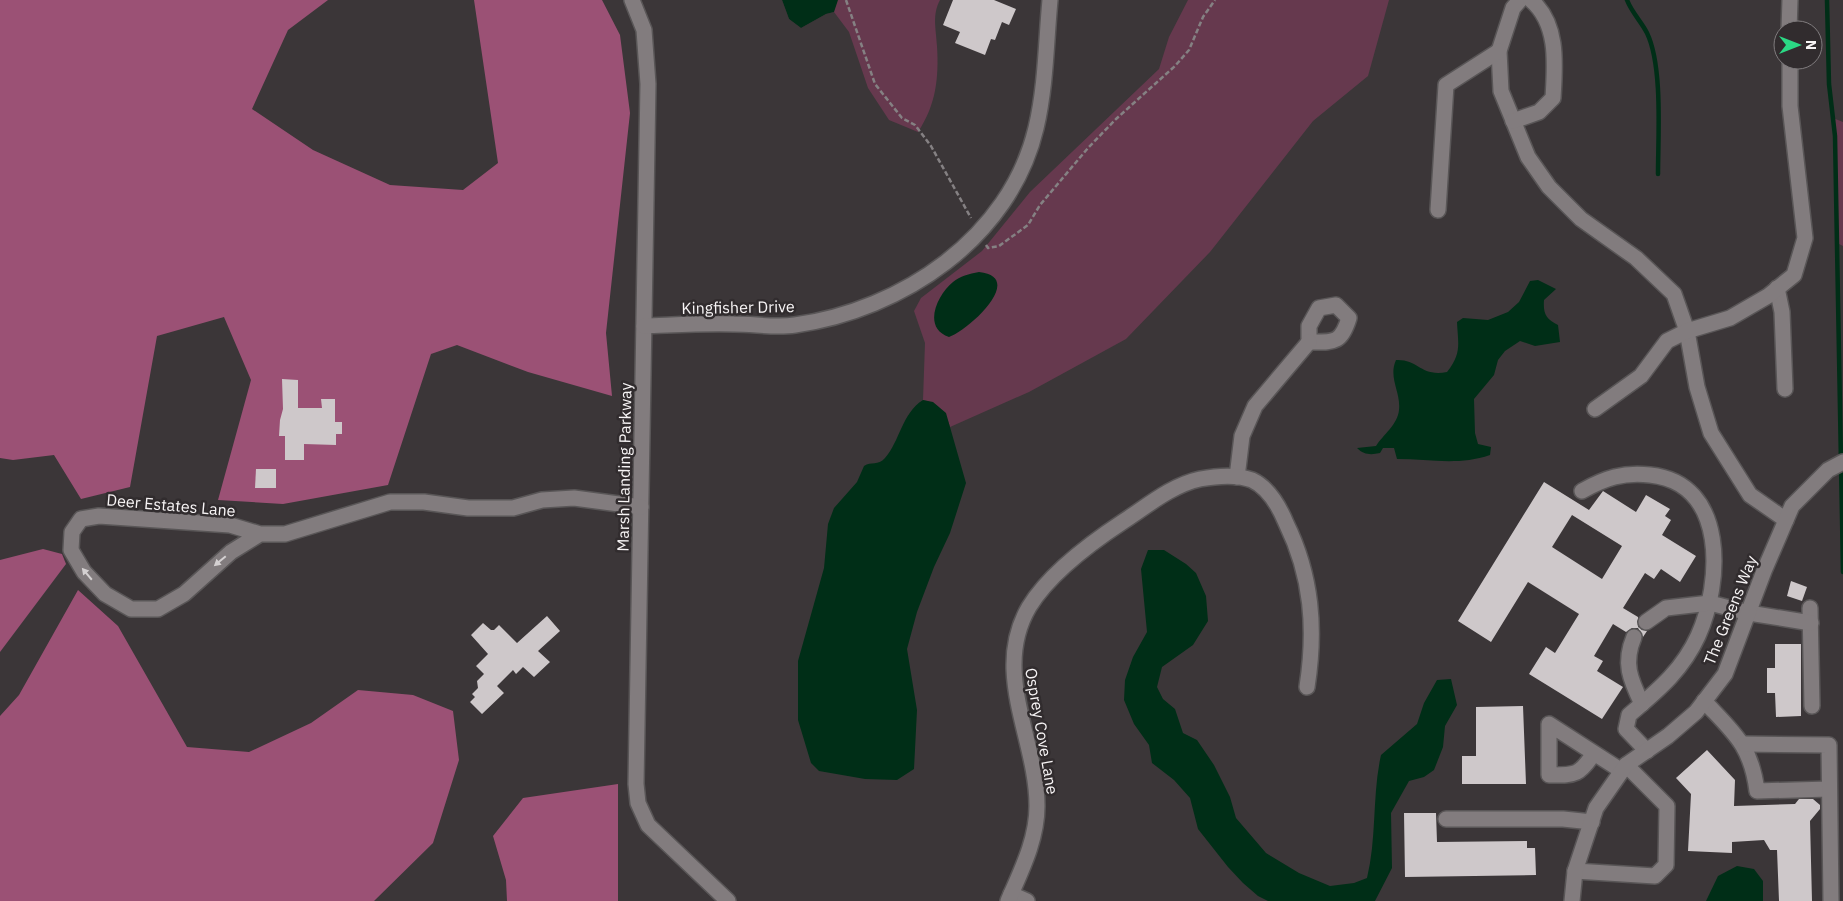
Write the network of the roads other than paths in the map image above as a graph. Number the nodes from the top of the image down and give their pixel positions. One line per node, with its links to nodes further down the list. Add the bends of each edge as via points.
1 (632, 0): 12 (street, Marsh Landing Parkway, via 644,30 647,57)
2 (1050, 0): 12 (street, Kingfisher Drive, via 1042,97 1026,158 1013,186 979,232 941,266 907,289 832,316 782,326)
3 (1530, 0): 9 (street, via 1539,7 1550,31 1555,61 1553,98 1539,112)
4 (1790, 0): 6 (street)
5 (1514, 3): 7 (street)
6 (1789, 20)
7 (1499, 51): 9 (street, via 1501,91); 10 (street, via 1446,85)
8 (1790, 70): 11 (street, via 1790,106 1805,238 1794,275)
9 (1514, 121): 13 (street, via 1528,157 1549,187 1581,219 1636,258 1674,294)
10 (1438, 210)
11 (1777, 288): 13 (street, via 1730,318); 15 (street, via 1782,312)
12 (644, 326): 20 (street, Marsh Landing Parkway)
13 (1687, 331): 16 (street, via 1667,341 1641,376); 21 (street, via 1697,387 1712,433 1750,495)
14 (1309, 342): 18 (street, via 1255,406 1242,436)
15 (1785, 389)
16 (1595, 409)
17 (1843, 462): 21 (street, The Greens Way, via 1828,470 1792,506)
18 (1237, 477): 29 (street, Osprey Cove Lane, via 1250,480 1268,493 1280,509 1298,547 1306,572 1312,624); 41 (street, Osprey Cove Lane, via 1200,479 1168,492 1080,554 1030,606 1014,647 1013,679 1035,778 1037,806 1030,851)
19 (1582, 492): 23 (street, via 1604,478 1631,473 1664,476 1689,490 1704,512 1714,541 1715,572)
20 (642, 507): 22 (street, Deer Estates Lane, via 574,498 542,500 513,508 390,502 285,534); 42 (street, Marsh Landing Parkway, via 638,803 648,826)
21 (1786, 520): 25 (street, The Greens Way)
22 (260, 534): 22 (street, Deer Estates Lane, one-way to 22, via 231,552 184,594 158,609 131,609 105,594 84,572 71,550 72,532 81,519 99,516 230,525)
23 (1710, 604): 25 (street); 26 (street, via 1666,608); 31 (street, via 1698,637 1682,664 1659,691)
24 (1810, 608): 27 (street)
25 (1748, 614): 27 (street); 30 (street, The Greens Way, via 1725,674)
26 (1646, 622)
27 (1811, 623): 32 (street)
28 (1634, 637): 31 (street, via 1627,654 1632,683)
29 (1307, 687)
30 (1704, 702): 33 (street); 34 (street, The Greens Way)
31 (1642, 704): 34 (street, via 1629,715 1626,728)
32 (1812, 706)
33 (1744, 744): 37 (street, via 1757,791); 37 (street, via 1829,745)
34 (1647, 751): 36 (street, The Greens Way)
35 (1594, 753): 36 (street)
36 (1624, 768): 39 (street, The Greens Way, via 1596,808); 40 (street, via 1667,806 1666,865 1655,876)
37 (1829, 789): 45 (street)
38 (1446, 819): 39 (street)
39 (1592, 822): 40 (street, The Greens Way)
40 (1575, 871): 44 (street, The Greens Way)
41 (1009, 898): 43 (street)
42 (728, 901)
43 (1027, 901)
44 (1572, 901)
45 (1831, 901)

